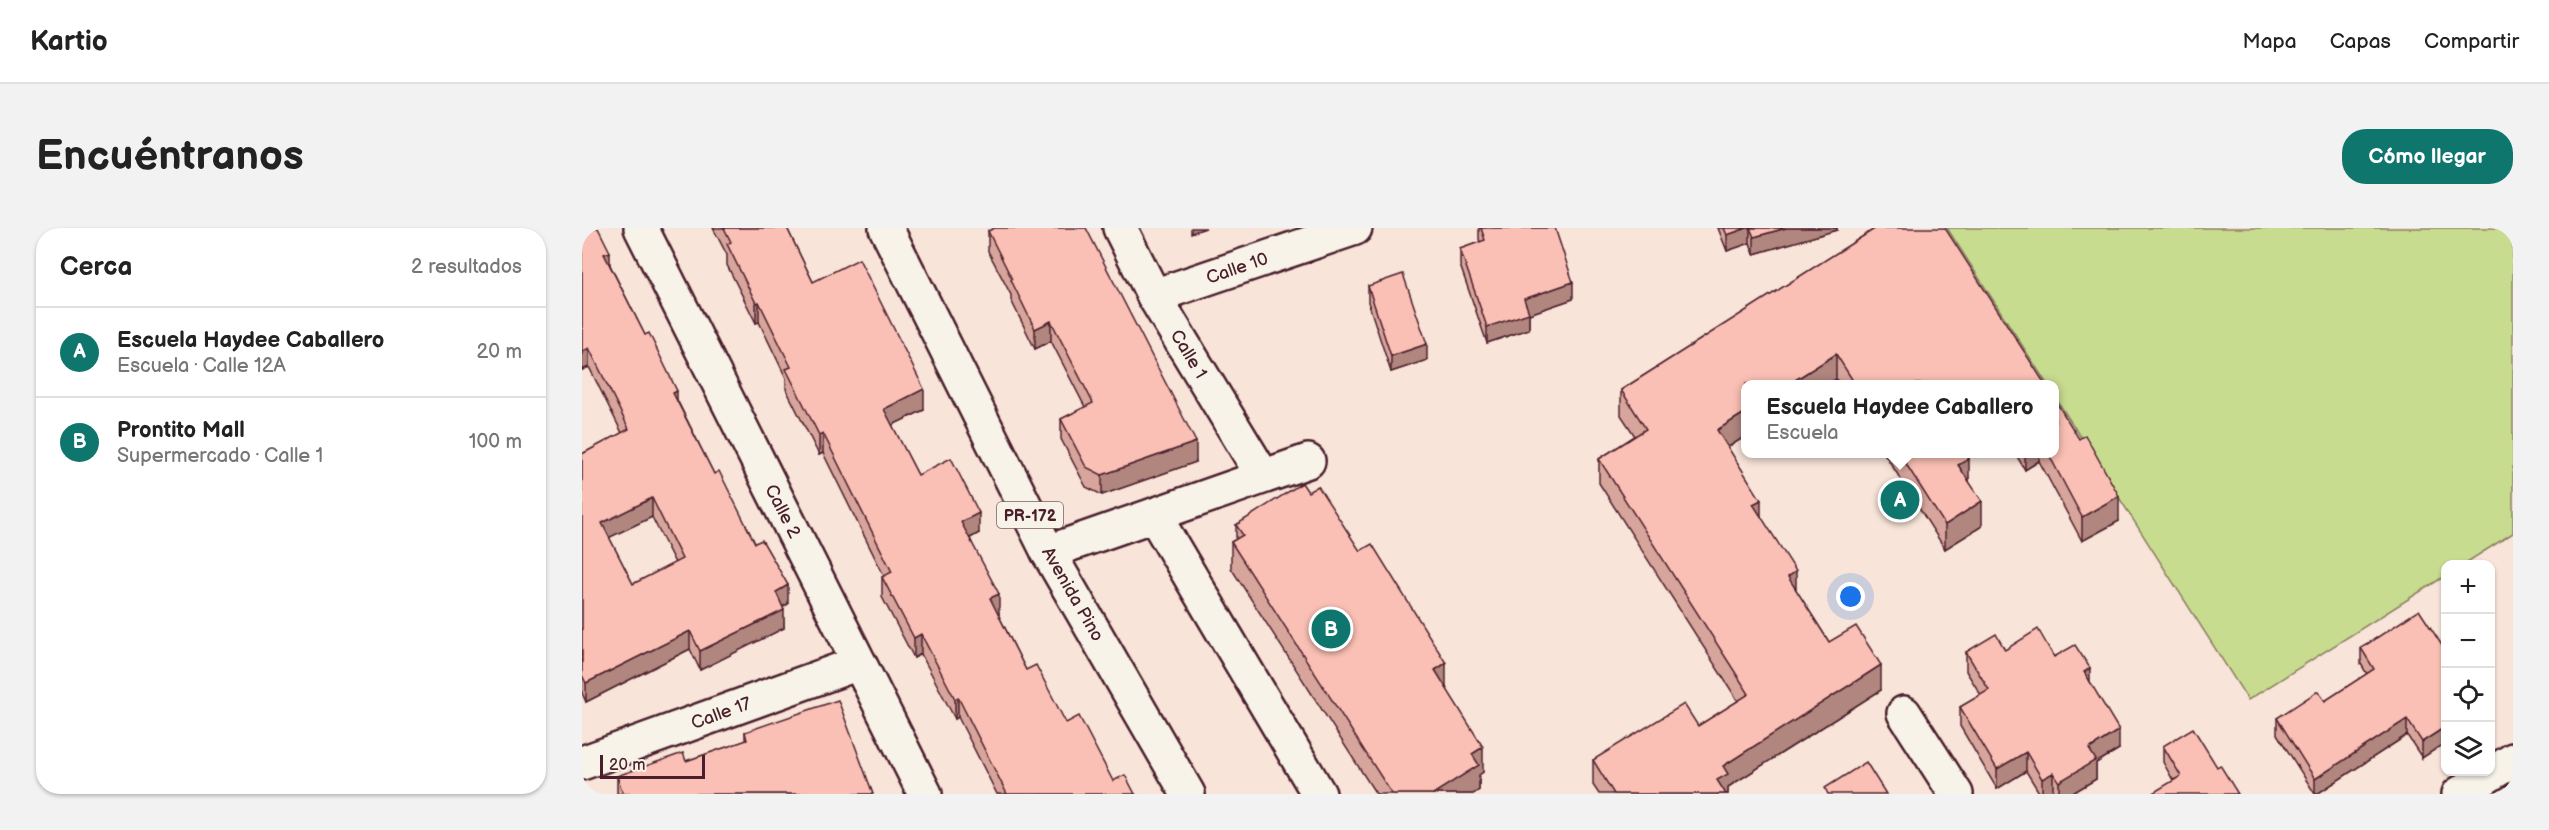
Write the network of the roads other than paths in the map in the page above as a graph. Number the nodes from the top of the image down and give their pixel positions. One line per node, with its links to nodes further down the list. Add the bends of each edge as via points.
1 (641, 228): 10 (street, Calle 2)
2 (886, 228): 9 (street, Avenida Pino / PR-172)
3 (1120, 228): 5 (street, Calle 1)
4 (1354, 228): 5 (street, Calle 10)
5 (1154, 296): 7 (street, Calle 1)
6 (1308, 460): 7 (street)
7 (1263, 476): 8 (street)
8 (1154, 515): 9 (street); 17 (street)
9 (1048, 552): 16 (street, Avenida Pino / PR-172)
10 (859, 663): 13 (street, Calle 17); 15 (street, Calle 2)
11 (1904, 713): 14 (street)
12 (2513, 760): 18 (street)
13 (582, 763)
14 (1950, 784)
15 (925, 794)
16 (1188, 794)
17 (1319, 794)
18 (2459, 794)

